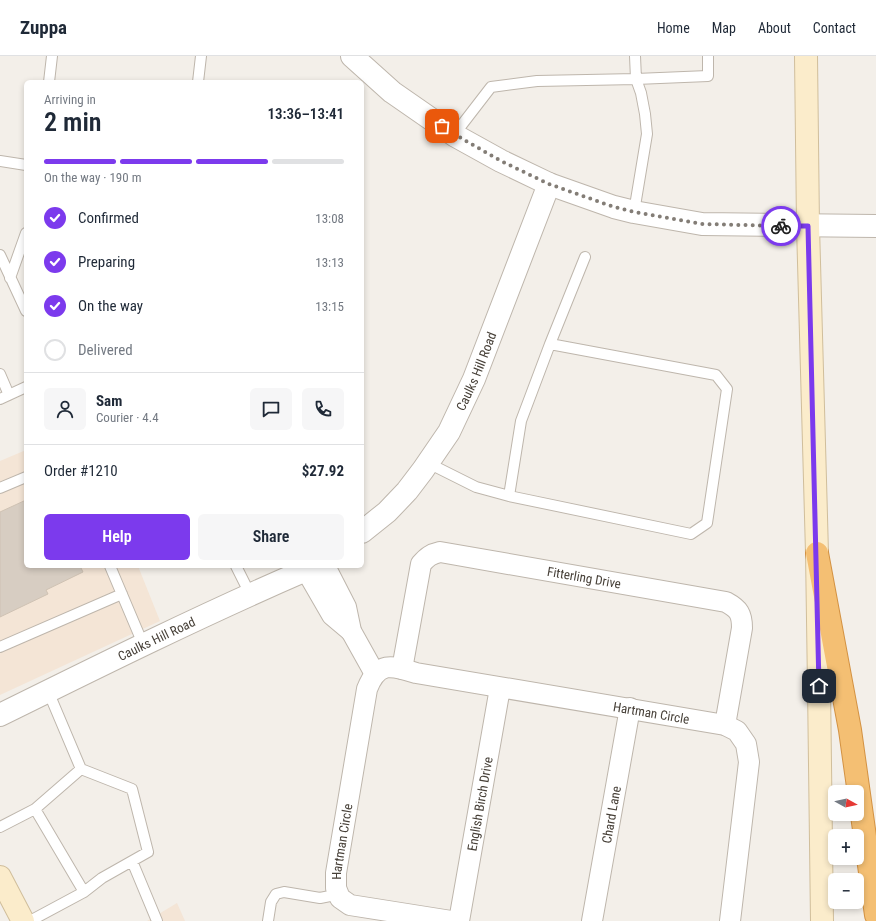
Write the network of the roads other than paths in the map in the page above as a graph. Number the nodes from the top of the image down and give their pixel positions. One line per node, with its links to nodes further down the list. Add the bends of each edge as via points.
1 (52, 56): 8 (lane)
2 (201, 56): 9 (lane)
3 (352, 56): 10 (street, via 392,92)
4 (635, 56): 7 (lane)
5 (708, 56): 7 (lane, via 708,76)
6 (806, 56): 15 (main road)
7 (636, 79): 10 (lane, via 537,81 491,87); 14 (lane, via 646,114 646,134)
8 (49, 80)
9 (198, 80)
10 (454, 134): 13 (street, via 501,161)
11 (0, 161): 12 (lane)
12 (24, 165)
13 (549, 184): 14 (street); 26 (street, Caulks Hill Road, via 474,379 449,432)
14 (634, 212): 15 (street, via 702,224)
15 (808, 226): 16 (street); 31 (main road)
16 (876, 226)
17 (24, 240): 20 (lane)
18 (0, 255): 20 (lane)
19 (585, 257): 22 (lane)
20 (10, 278): 21 (lane)
21 (24, 306)
22 (550, 344): 29 (lane, via 521,421); 29 (lane, via 716,375 727,389 707,523 691,534)
23 (0, 374): 25 (lane)
24 (24, 388): 25 (lane)
25 (5, 397)
26 (428, 463): 29 (lane, via 476,487); 30 (street, Caulks Hill Road, via 407,491)
27 (24, 478): 28 (lane)
28 (0, 488)
29 (509, 496)
30 (364, 530)
31 (817, 553): 54 (highway, via 850,730); 55 (main road)
32 (111, 568): 36 (lane)
33 (237, 568): 37 (lane)
34 (313, 568): 37 (street, Caulks Hill Road)
35 (315, 568): 41 (street, via 332,615 351,631)
36 (122, 594): 38 (lane); 39 (lane)
37 (250, 594): 38 (street, Caulks Hill Road)
38 (143, 644): 43 (street, Caulks Hill Road)
39 (0, 647)
40 (402, 669): 41 (street, Hartman Circle, via 388,667); 42 (street, Hartman Circle); 46 (street, Fitterling Drive, via 421,564 426,557 440,552 726,602 734,606 740,612 742,628)
41 (375, 674): 53 (street, Hartman Circle, via 367,689 336,873)
42 (500, 688): 44 (street, Hartman Circle); 61 (street, English Birch Drive)
43 (48, 691): 45 (street, Caulks Hill Road); 47 (lane)
44 (630, 708): 46 (street, Hartman Circle); 62 (street, Chard Lane)
45 (0, 715)
46 (725, 725): 63 (street, Hartman Circle, via 738,731 746,744 749,762)
47 (80, 769): 48 (lane); 50 (lane, via 132,789 148,852)
48 (35, 809): 49 (lane); 52 (lane)
49 (0, 827)
50 (132, 861): 52 (lane); 58 (lane)
51 (1, 882): 56 (main road)
52 (84, 892): 57 (lane)
53 (338, 892): 59 (lane, via 320,898 284,892 276,894 271,902); 60 (street, Hartman Circle, via 340,898 350,905)
54 (876, 915)
55 (822, 918)
56 (23, 921)
57 (30, 921)
58 (157, 921)
59 (268, 921)
60 (451, 921)
61 (459, 921)
62 (592, 921)
63 (730, 921)

